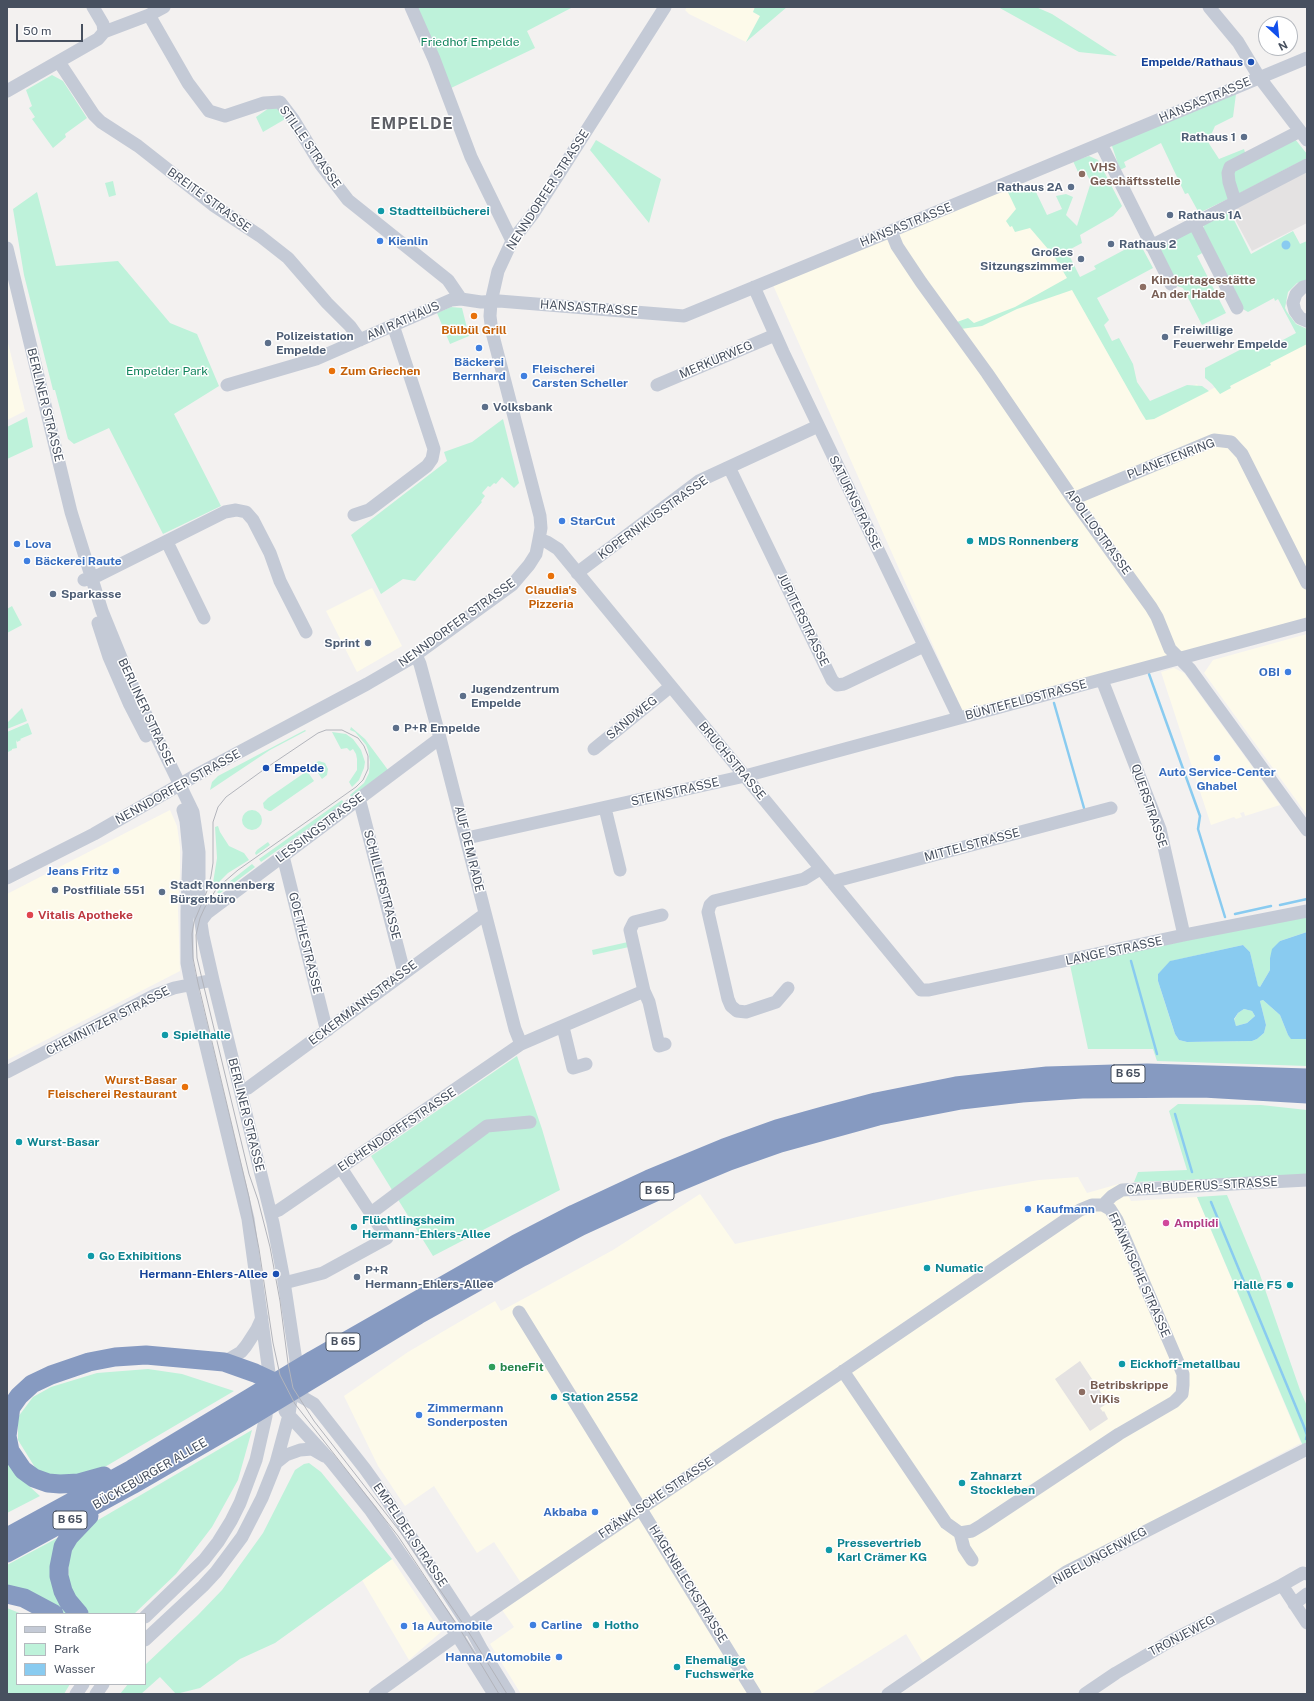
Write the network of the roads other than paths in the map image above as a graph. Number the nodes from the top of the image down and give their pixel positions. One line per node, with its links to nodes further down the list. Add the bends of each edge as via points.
1 (93, 7): 7 (street, via 103,24)
2 (164, 7): 6 (street)
3 (411, 7): 18 (street, via 434,59 471,157)
4 (665, 7): 18 (street, NENNDORFER STRASSE, via 564,166)
5 (1209, 7): 10 (street, via 1238,42)
6 (149, 15): 7 (street); 25 (street, STILLE STRASSE, via 188,83 209,111 225,116 264,103 280,102 348,200 448,280)
7 (104, 32): 9 (street, via 98,39)
8 (1307, 58): 10 (street, HANSASTRASSE)
9 (59, 62): 11 (street); 31 (street, BREITE STRASSE, via 101,122 138,146 213,206 260,236 288,258)
10 (1259, 78): 12 (street); 13 (street, HANSASTRASSE)
11 (7, 91)
12 (1303, 135): 15 (street, via 1230,167 1229,182)
13 (1101, 144): 17 (street, HANSASTRASSE); 19 (street)
14 (1307, 165): 15 (street)
15 (1235, 201): 16 (street)
16 (1194, 223): 19 (street); 27 (street)
17 (891, 231): 24 (street, HANSASTRASSE); 36 (street, APOLLOSTRASSE, via 897,246 921,282)
18 (512, 241): 26 (street, NENNDORFER STRASSE, via 498,271)
19 (1151, 246): 21 (street)
20 (7, 248): 41 (street, BERLINER STRASSE)
21 (1171, 284)
22 (7, 285): 41 (street, BERLINER STRASSE, via 51,466)
23 (1307, 286): 28 (street, via 1302,287 1296,294 1293,303 1300,318)
24 (754, 287): 26 (street, HANSASTRASSE, via 684,316); 30 (street, SATURNSTRASSE)
25 (461, 299): 26 (street, AM RATHAUS); 29 (street, AM RATHAUS, via 451,300)
26 (491, 302): 38 (street, NENNDORFER STRASSE, via 492,332 540,516)
27 (1237, 308)
28 (1307, 321)
29 (393, 325): 31 (street, AM RATHAUS); 37 (street, via 434,449 432,459 427,466 369,510)
30 (775, 335): 33 (street, MERKURWEG); 34 (street, SATURNSTRASSE)
31 (360, 340): 32 (street, AM RATHAUS, via 316,359)
32 (227, 385)
33 (657, 385)
34 (818, 426): 35 (street, KOPERNIKUSSTRASSE); 46 (street, SATURNSTRASSE)
35 (729, 467): 40 (street, KOPERNIKUSSTRASSE, via 699,481); 46 (street, JUPITERSTRASSE, via 832,680 837,685)
36 (1073, 499): 42 (street, PLANETENRING, via 1214,440 1231,442 1242,454); 48 (street, APOLLOSTRASSE, via 1151,607 1170,649)
37 (354, 515)
38 (539, 539): 40 (street, BRUCHSTRASSE, via 558,549); 47 (street, NENNDORFER STRASSE, via 530,566 512,585)
39 (166, 542): 41 (street); 43 (street); 45 (street, via 225,512 246,512 270,553 280,581)
40 (577, 573): 50 (street, BRUCHSTRASSE)
41 (87, 578): 55 (street, BERLINER STRASSE, via 109,657 129,703)
42 (1307, 583)
43 (204, 618)
44 (1307, 624): 48 (street, BÜNTEFELDSTRASSE)
45 (306, 632)
46 (924, 646): 51 (street, SATURNSTRASSE)
47 (416, 654): 52 (street, AUF DEM RADE); 55 (street, NENNDORFER STRASSE, via 367,684)
48 (1180, 659): 49 (street, BÜNTEFELDSTRASSE); 59 (street, APOLLOSTRASSE, via 1190,669)
49 (1102, 680): 51 (street, BÜNTEFELDSTRASSE); 70 (street, QUERSTRASSE, via 1160,829)
50 (670, 687): 53 (street, SANDWEG); 54 (street, BRUCHSTRASSE)
51 (959, 718): 54 (street, BÜNTEFELDSTRASSE)
52 (440, 738): 56 (street, LESSINGSTRASSE); 60 (street, AUF DEM RADE)
53 (594, 749)
54 (745, 776): 57 (street, STEINSTRASSE); 62 (street, BRUCHSTRASSE)
55 (176, 786): 64 (street, NENNDORFER STRASSE, via 94,834); 69 (street, BERLINER STRASSE, via 193,812 196,828); 73 (street, BERLINER STRASSE, via 188,831 186,944)
56 (359, 798): 61 (street, LESSINGSTRASSE); 71 (street, SCHILLERSTRASSE)
57 (605, 808): 60 (street, STEINSTRASSE); 63 (street)
58 (1111, 808): 65 (street, MITTELSTRASSE)
59 (1307, 830)
60 (467, 838): 67 (street, AUF DEM RADE)
61 (283, 856): 69 (street, LESSINGSTRASSE); 78 (street, GOETHESTRASSE)
62 (820, 868): 65 (street, BRUCHSTRASSE); 74 (street, via 804,879 714,901 708,912 731,1006 738,1011 746,1012 776,1002)
63 (620, 870)
64 (7, 878)
65 (832, 882): 75 (street, BRUCHSTRASSE)
66 (1307, 911): 70 (street, LANGE STRASSE)
67 (485, 914): 71 (street, ECKERMANNSTRASSE); 79 (street, AUF DEM RADE)
68 (662, 915): 76 (street, via 634,922 630,930)
69 (201, 921): 72 (street, BERLINER STRASSE)
70 (1184, 935): 75 (street, LANGE STRASSE)
71 (404, 972): 78 (street, ECKERMANNSTRASSE)
72 (212, 980): 73 (street, CHEMNITZER STRASSE); 84 (street, BERLINER STRASSE)
73 (191, 984): 82 (street, CHEMNITZER STRASSE, via 155,995); 95 (street, BERLINER STRASSE, via 248,1219)
74 (788, 988)
75 (921, 990)
76 (644, 991): 77 (street, EICHENDORFFSTRASSE); 80 (street, via 659,1046)
77 (563, 1027): 79 (street, EICHENDORFFSTRASSE); 81 (street, via 574,1068)
78 (328, 1030): 84 (street, ECKERMANNSTRASSE, via 248,1088)
79 (521, 1044): 88 (street, EICHENDORFFSTRASSE)
80 (665, 1044)
81 (586, 1064)
82 (7, 1072)
83 (1305, 1082): 85 (highway, B 65); 98 (highway, B 65, via 1147,1073 1047,1076 956,1086 827,1114 724,1148 574,1214 470,1269)
84 (240, 1090): 92 (street, BERLINER STRASSE)
85 (1264, 1092): 86 (highway); 98 (highway, B 65, via 1203,1088 1082,1089 1022,1093 961,1100 878,1116 780,1143 729,1161 580,1226 458,1292)
86 (1307, 1100)
87 (530, 1122): 91 (street, via 487,1126)
88 (341, 1168): 91 (street); 92 (street, EICHENDORFFSTRASSE, via 279,1210)
89 (1307, 1180): 90 (street, CARL-BUDERUS-STRASSE, via 1122,1190)
90 (1103, 1205): 99 (street, FRÄNKISCHE STRASSE, via 1092,1205 1080,1210); 109 (street, FRÄNKISCHE STRASSE, via 1110,1209 1118,1220 1183,1374 1182,1394 1174,1402 1119,1434 982,1525 972,1531)
91 (371, 1213): 93 (street, via 388,1238 323,1273)
92 (272, 1218): 93 (street, BERLINER STRASSE)
93 (284, 1283): 98 (street, BERLINER STRASSE)
94 (519, 1312): 108 (street, HAGENBLECKSTRASSE)
95 (262, 1318): 97 (street, via 241,1352); 100 (street, BERLINER STRASSE)
96 (187, 1358): 97 (highway); 100 (highway); 102 (highway, via 115,1357 89,1362 32,1384)
97 (224, 1362): 100 (highway, via 255,1373)
98 (309, 1367): 100 (street); 101 (street, BERLINER STRASSE); 107 (highway, BÜCKEBURGER ALLEE / B 65, via 244,1411)
99 (843, 1371): 108 (street, FRÄNKISCHE STRASSE); 109 (street, via 946,1523)
100 (265, 1389): 101 (street); 103 (street, EMPELDER STRASSE); 120 (street, via 256,1460 243,1497 231,1521 204,1560)
101 (293, 1392): 103 (street); 122 (street, EMPELDER STRASSE, via 314,1404 365,1469)
102 (9, 1410): 107 (highway, via 7,1436 10,1452 23,1470 34,1478 60,1484)
103 (289, 1415): 105 (street, EMPELDER STRASSE); 106 (street)
104 (1304, 1450): 133 (street, NIBELUNGENWEG, via 1066,1572)
105 (330, 1460): 106 (street, via 312,1449 300,1450); 123 (street, EMPELDER STRASSE, via 371,1511)
106 (276, 1464): 124 (street, via 242,1537 221,1566)
107 (132, 1477): 110 (highway, BÜCKEBURGER ALLEE / B 65); 111 (highway, BÜCKEBURGER ALLEE / B 65); 119 (highway, via 86,1518 63,1547 59,1567 60,1584 68,1601)
108 (641, 1508): 122 (street, FRÄNKISCHE STRASSE); 132 (street, HAGENBLECKSTRASSE)
109 (960, 1533): 112 (street, via 964,1548)
110 (7, 1537)
111 (7, 1553)
112 (972, 1560)
113 (1307, 1574): 114 (street, TRONJEWEG, via 1303,1573)
114 (1282, 1585): 117 (street); 134 (street, TRONJEWEG, via 1174,1639)
115 (7, 1594): 118 (highway, via 24,1598)
116 (1307, 1594): 117 (street)
117 (1294, 1604): 121 (street)
118 (52, 1613)
119 (78, 1613)
120 (146, 1616)
121 (1307, 1623)
122 (469, 1626): 123 (street, FRÄNKISCHE STRASSE); 131 (street, EMPELDER STRASSE)
123 (457, 1634): 129 (street, FRÄNKISCHE STRASSE); 130 (street, EMPELDER STRASSE)
124 (146, 1639)
125 (82, 1685): 127 (street)
126 (103, 1685): 128 (street)
127 (76, 1694)
128 (96, 1694)
129 (375, 1694)
130 (494, 1694)
131 (509, 1694)
132 (756, 1694)
133 (888, 1694)
134 (1085, 1694)

